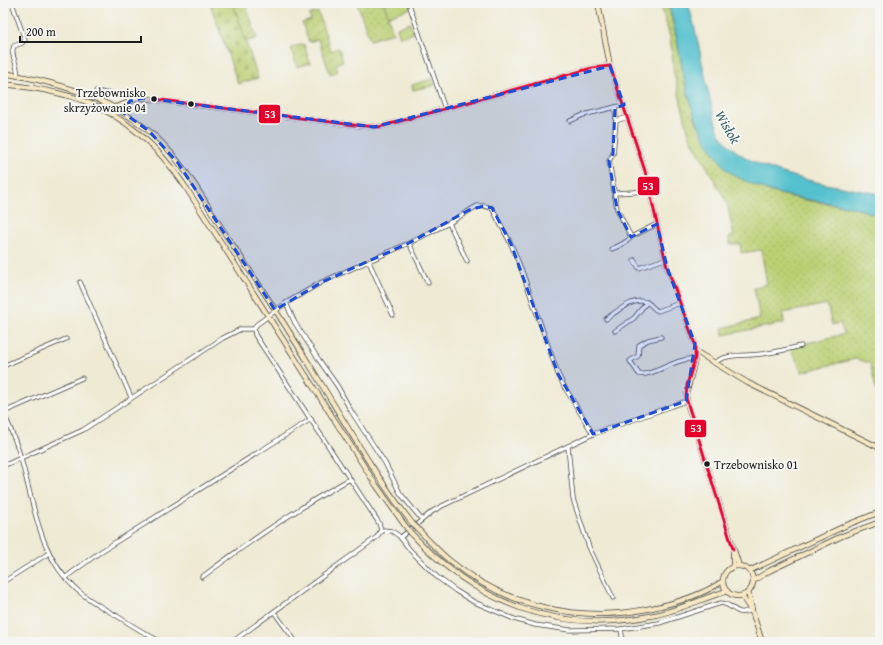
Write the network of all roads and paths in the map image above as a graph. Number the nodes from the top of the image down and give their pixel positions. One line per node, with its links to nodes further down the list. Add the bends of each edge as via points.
1 (12, 3): 6 (street, via 25,40 14,46 12,51 18,69)
2 (598, 3): 4 (main road)
3 (410, 7): 15 (street)
4 (610, 66): 12 (main road); 15 (main road, via 592,68)
5 (3, 73): 6 (main road)
6 (17, 76): 8 (main road, via 18,81); 13 (main road, via 75,90)
7 (3, 84): 8 (main road)
8 (14, 85): 17 (main road, via 75,98)
9 (96, 90): 10 (street, via 125,94)
10 (130, 100): 11 (main road); 15 (main road, via 154,98 374,127)
11 (126, 104): 13 (main road); 16 (main road)
12 (624, 105): 14 (street); 18 (main road)
13 (114, 107): 16 (main road)
14 (615, 108): 19 (street); 20 (street)
15 (445, 109)
16 (122, 112): 17 (main road); 37 (main road, via 149,132 178,163)
17 (114, 116): 38 (main road, via 149,142 175,171)
18 (628, 117): 20 (street); 21 (main road)
19 (570, 121)
20 (616, 121): 22 (street, via 610,161)
21 (650, 191): 22 (street); 24 (main road)
22 (616, 193): 25 (street, via 617,209)
23 (449, 223): 26 (street); 30 (street); 55 (street, via 477,206 492,208 522,271 561,380)
24 (657, 224): 25 (street); 28 (main road)
25 (631, 237): 27 (street)
26 (409, 244): 31 (street); 33 (street)
27 (612, 249)
28 (665, 259): 29 (street, via 639,268); 36 (main road)
29 (634, 260)
30 (467, 261)
31 (369, 262): 35 (street, via 322,282); 39 (street)
32 (80, 282): 51 (street)
33 (428, 283)
34 (647, 302): 36 (street, via 658,311); 40 (street, via 632,303); 42 (street, via 634,318)
35 (286, 303): 37 (street); 62 (street, via 295,323 338,387 400,493)
36 (680, 303): 46 (main road)
37 (275, 310): 38 (street); 73 (main road, bridge, via 383,482 412,523 449,560 481,582 533,605 588,614 636,612 662,606 712,588)
38 (268, 315): 41 (street); 76 (main road, bridge, via 376,485 406,527 438,561 483,592 530,611 563,619 601,622 641,618 684,607)
39 (393, 315)
40 (606, 319)
41 (254, 329): 51 (street, via 241,329 223,338); 54 (street, via 255,335)
42 (615, 331)
43 (661, 337): 47 (street, via 639,345 638,356 630,361 639,374 645,375 670,364)
44 (66, 339): 49 (street)
45 (801, 346): 48 (street, via 760,354 732,356 720,359)
46 (696, 351): 47 (main road); 48 (main road)
47 (695, 359): 52 (main road, via 686,390)
48 (716, 363): 57 (main road, via 748,383)
49 (3, 366)
50 (82, 378): 53 (street)
51 (131, 397): 58 (street, via 83,430)
52 (686, 401): 55 (street); 66 (main road)
53 (3, 411): 58 (street)
54 (311, 419): 60 (street); 71 (street, via 100,552)
55 (593, 434): 56 (street)
56 (568, 447): 62 (street, via 442,506); 79 (street, via 573,499 589,547)
57 (880, 448)
58 (21, 458): 59 (street); 67 (street, via 41,533)
59 (3, 466)
60 (350, 479): 64 (street, via 380,526); 72 (street, via 284,518)
61 (880, 512): 70 (main road)
62 (422, 520): 65 (street)
63 (880, 522): 74 (main road, via 842,536 769,570)
64 (380, 532): 65 (street, via 392,531); 81 (street, via 377,537)
65 (401, 538): 82 (street, via 438,577 456,591 494,611 521,621 554,628)
66 (733, 549): 68 (main road); 69 (main road)
67 (50, 553): 71 (street); 75 (street)
68 (739, 566): 69 (main road); 70 (main road)
69 (733, 567): 73 (main road, via 726,572)
70 (749, 570): 74 (main road)
71 (66, 577): 83 (street, via 92,601)
72 (202, 578)
73 (723, 581): 76 (main road)
74 (753, 581): 77 (main road)
75 (3, 582)
76 (727, 591): 78 (main road, via 734,596)
77 (748, 592): 78 (main road); 80 (main road)
78 (742, 596): 80 (main road)
79 (613, 598)
80 (752, 610): 82 (street, via 740,613 721,603 659,623); 87 (main road)
81 (274, 612): 84 (street); 85 (street)
82 (621, 629): 86 (street)
83 (161, 642)
84 (232, 642)
85 (296, 642)
86 (623, 642)
87 (762, 642)

